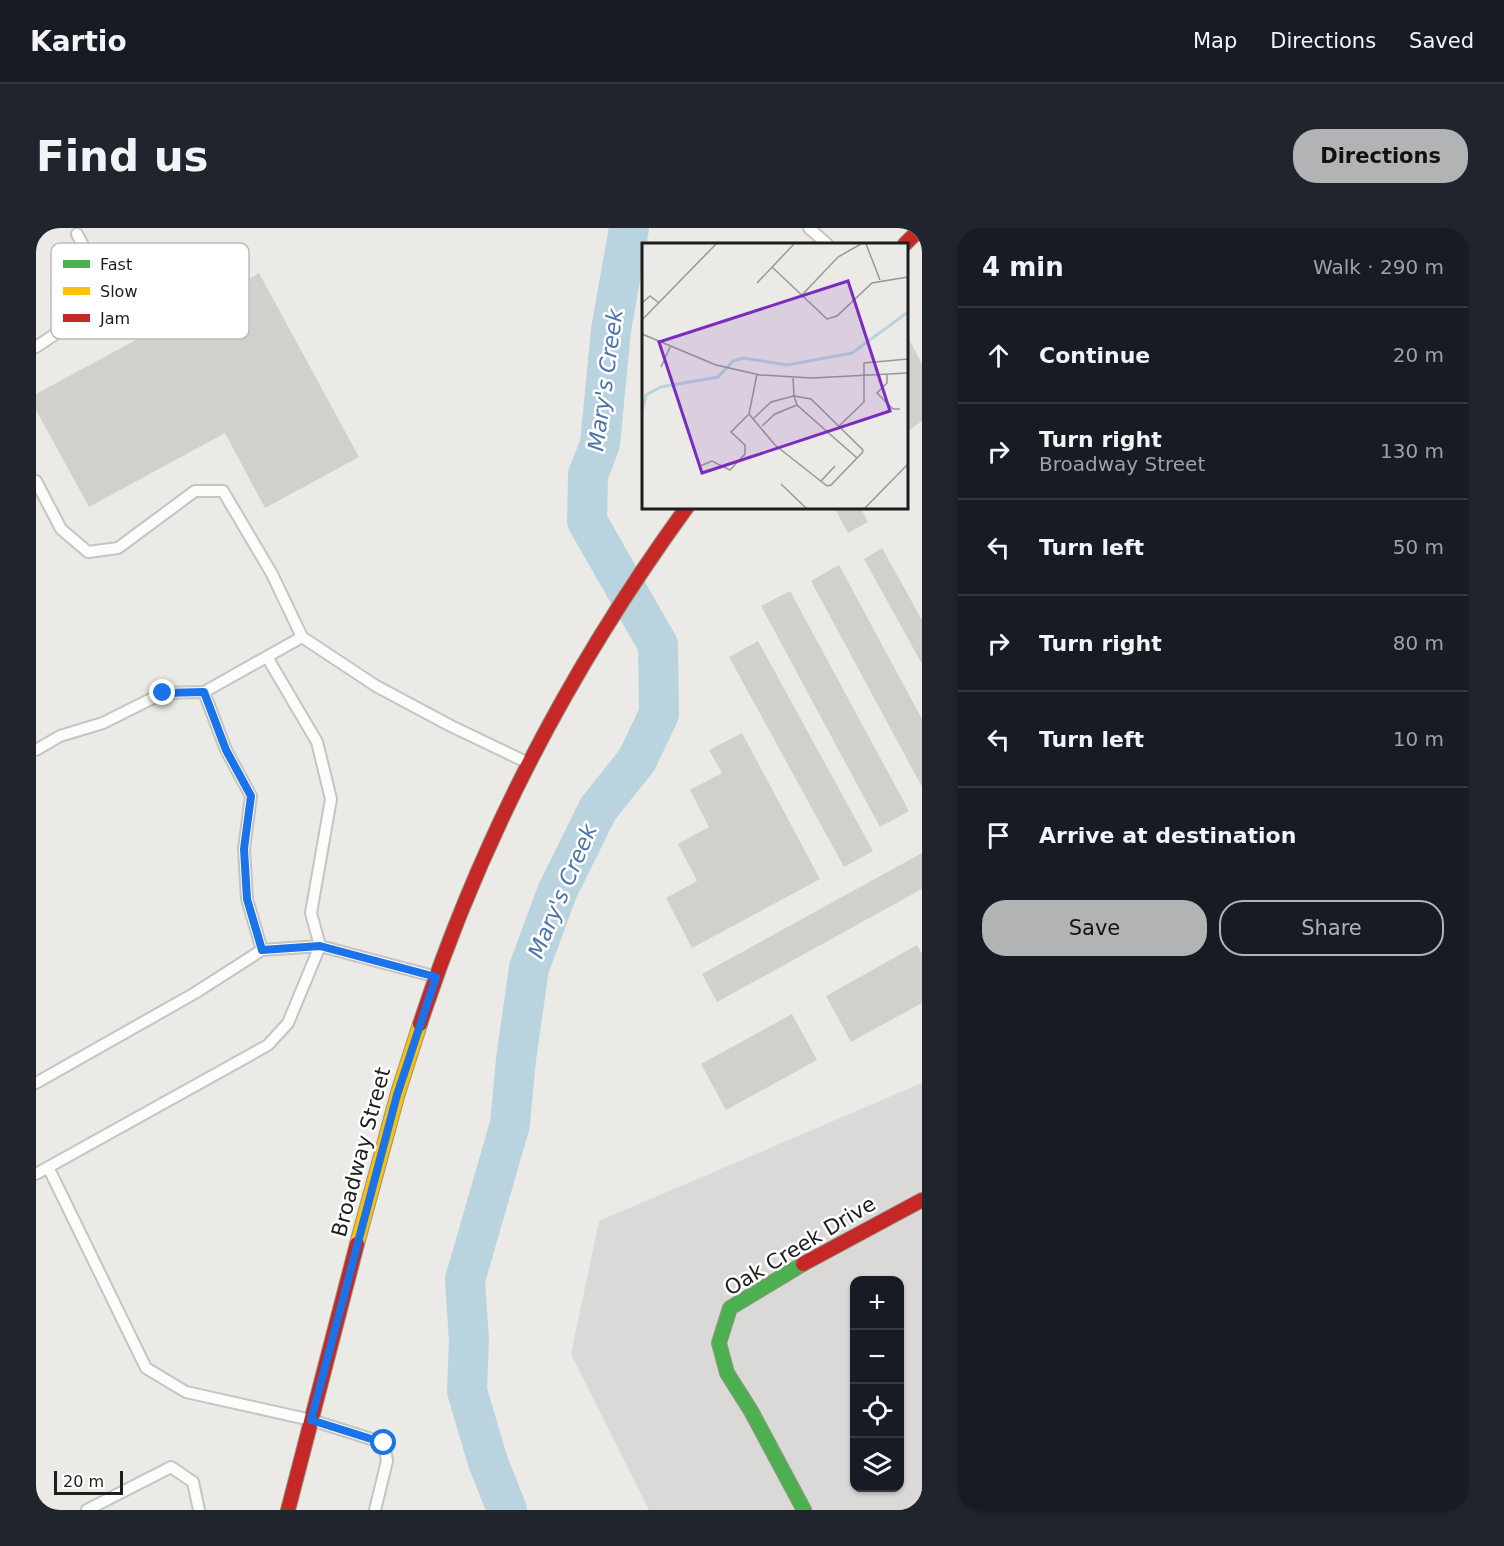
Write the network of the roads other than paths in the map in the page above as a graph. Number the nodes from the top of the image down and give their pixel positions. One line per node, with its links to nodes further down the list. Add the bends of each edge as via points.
1 (809, 228): 5 (lane)
2 (921, 228): 6 (main road)
3 (77, 234): 4 (lane)
4 (82, 243)
5 (826, 243)
6 (906, 243)
7 (51, 337): 8 (lane)
8 (36, 347)
9 (36, 481): 11 (lane, via 61,529 88,552 118,548 195,492 223,491 272,574)
10 (686, 508): 15 (main road, Broadway Street, via 588,656)
11 (302, 637): 12 (lane); 15 (lane, via 376,686)
12 (267, 657): 13 (lane); 16 (lane, via 317,742 331,798 311,913)
13 (204, 692): 14 (lane, via 163,693 104,723 60,736); 17 (lane, via 226,750 251,796 244,849 247,899)
14 (36, 750)
15 (529, 763): 18 (main road, Broadway Street, via 482,861)
16 (320, 946): 17 (lane); 18 (lane); 20 (lane, via 288,1023 268,1045)
17 (262, 950): 19 (lane, via 195,993)
18 (436, 977): 23 (main road, Broadway Street, via 397,1095)
19 (36, 1083)
20 (48, 1167): 21 (lane); 23 (lane, via 146,1368 186,1392)
21 (36, 1174)
22 (922, 1200): 28 (main road, Oak Creek Drive, via 730,1308 719,1343 727,1374)
23 (311, 1420): 26 (main road, Broadway Street); 27 (lane, via 384,1443 387,1461)
24 (87, 1510): 25 (lane, via 171,1467 193,1482)
25 (199, 1510)
26 (288, 1510)
27 (375, 1510)
28 (804, 1510)

